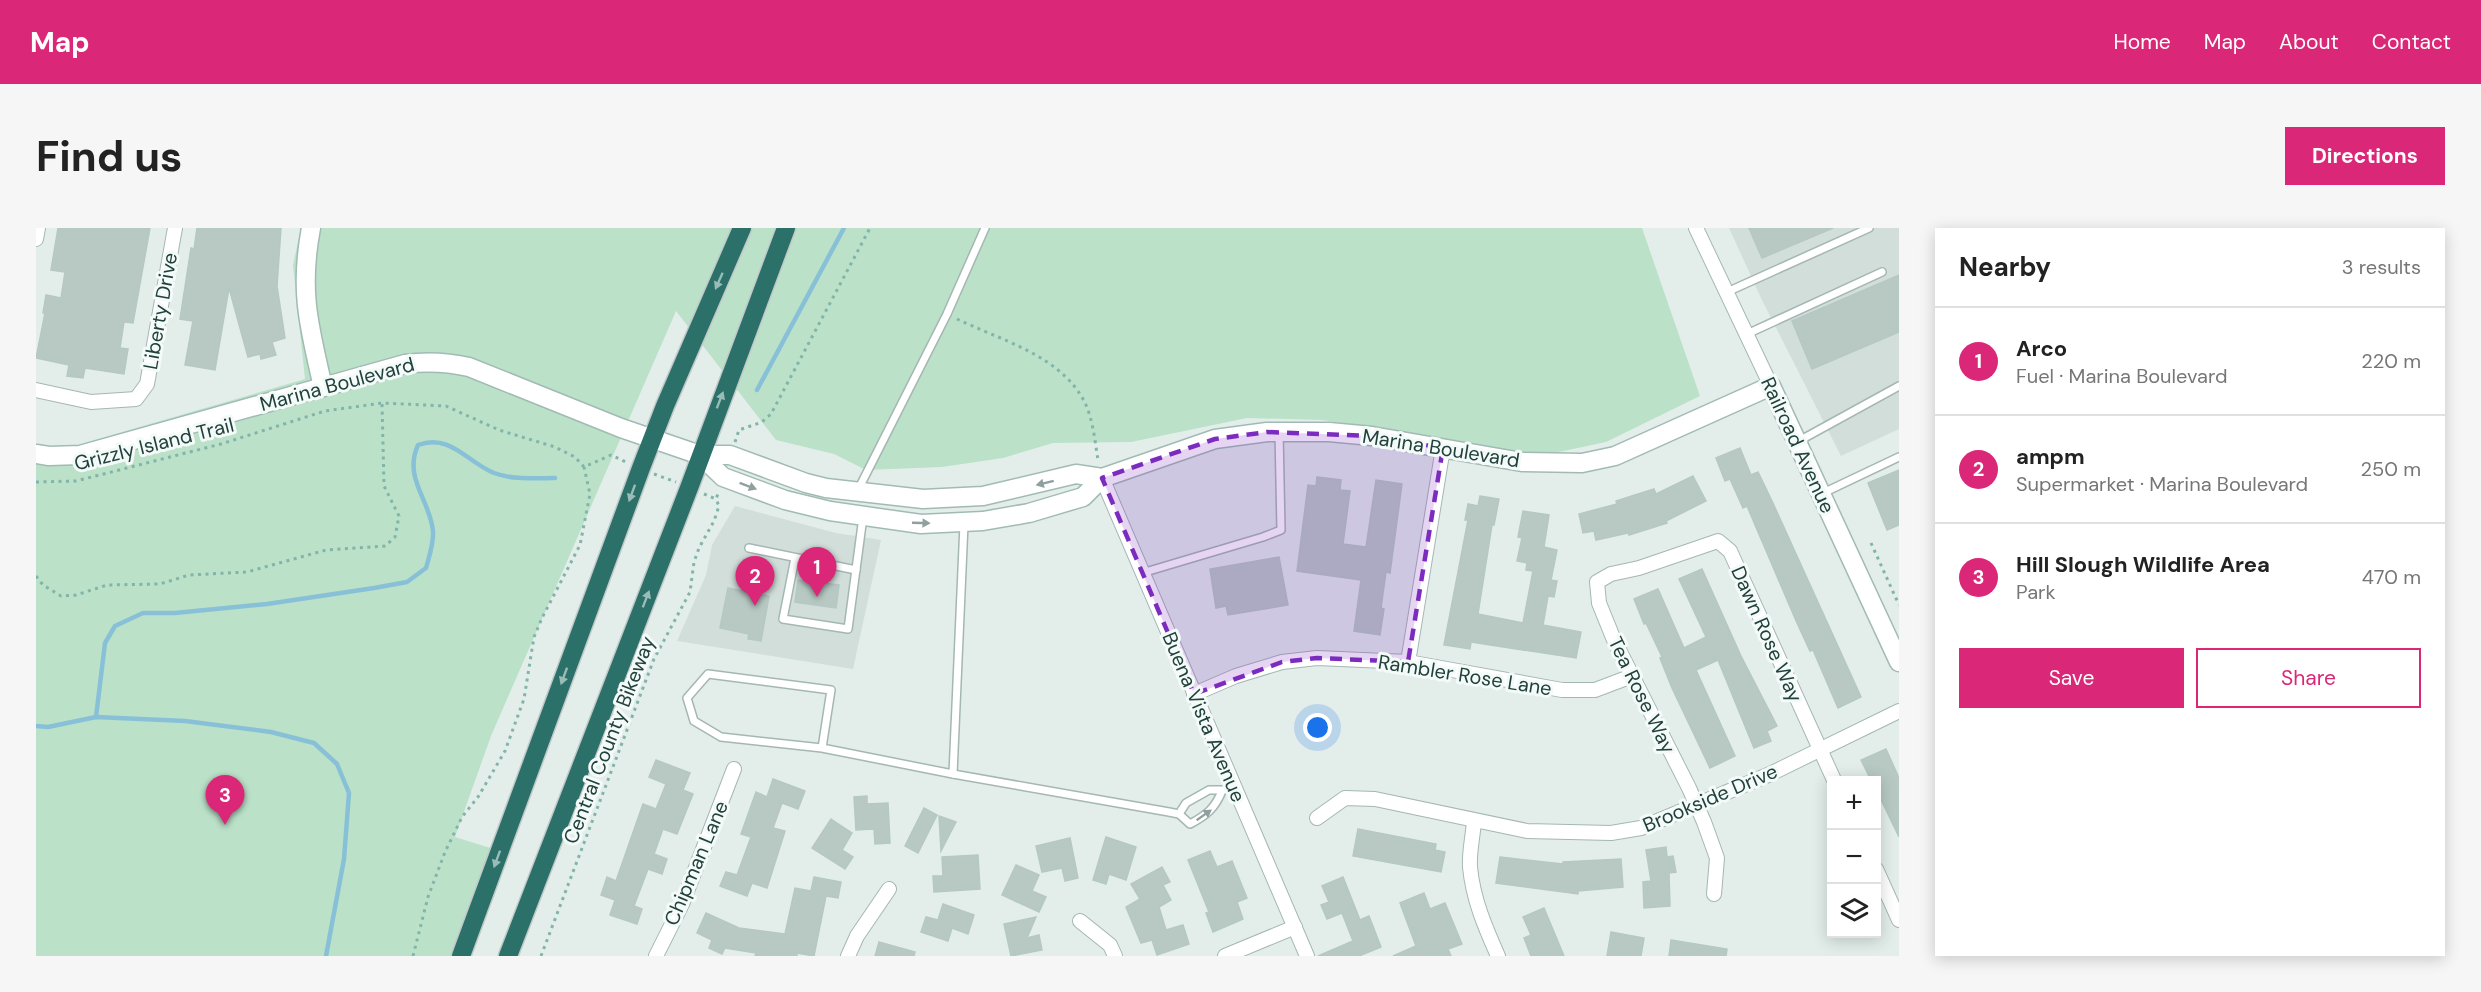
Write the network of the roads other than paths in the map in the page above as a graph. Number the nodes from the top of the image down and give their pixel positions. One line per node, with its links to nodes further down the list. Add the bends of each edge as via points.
1 (38, 228): 10 (street)
2 (175, 228): 18 (street, Liberty Drive, via 147,384 142,393 135,399 91,402)
3 (311, 228): 17 (street, via 304,284 306,315)
4 (742, 228): 20 (highway, one-way to 20)
5 (786, 228): 12 (highway)
6 (799, 228): 12 (highway)
7 (985, 228): 27 (lane, via 947,314)
8 (1696, 228): 13 (street, Railroad Avenue)
9 (1869, 228): 13 (lane)
10 (36, 239)
11 (1882, 272): 14 (lane)
12 (768, 276): 24 (highway, one-way to 12)
13 (1727, 292): 14 (street, Railroad Avenue)
14 (1747, 334): 15 (street, Railroad Avenue)
15 (1771, 386): 21 (street, Railroad Avenue); 22 (street, Marina Boulevard, via 1615,456 1582,463 1522,462)
16 (1899, 386): 21 (lane)
17 (323, 387): 20 (street, Marina Boulevard, via 405,364 450,363); 23 (street, Marina Boulevard, via 80,455)
18 (36, 390)
19 (1279, 432): 22 (street, Marina Boulevard, via 1329,432); 26 (street, Marina Boulevard, via 1215,440); 35 (lane, via 1281,530)
20 (652, 438): 24 (street, Marina Boulevard); 58 (highway, one-way to 58)
21 (1797, 442): 28 (street, Railroad Avenue)
22 (1443, 448): 37 (street)
23 (36, 454)
24 (700, 455): 27 (street, Marina Boulevard, via 730,455 806,483); 30 (street, Marina Boulevard, one-way to 30, via 723,477 785,500); 59 (highway, one-way to 24)
25 (1899, 457): 28 (lane)
26 (1102, 478): 29 (street, Marina Boulevard, one-way to 29, via 1076,474 983,496); 31 (street, Marina Boulevard, via 1083,497 1029,513); 35 (street, Buena Vista Avenue)
27 (857, 492): 29 (street, Marina Boulevard)
28 (1821, 494): 38 (street, Railroad Avenue)
29 (906, 498): 30 (street, via 867,506)
30 (863, 517): 31 (street, Marina Boulevard, one-way to 31, via 921,524); 34 (lane)
31 (964, 522): 45 (lane)
32 (749, 548): 33 (lane)
33 (795, 558): 34 (lane); 34 (lane, via 783,619 849,629)
34 (856, 570)
35 (1142, 573): 40 (street, Buena Vista Avenue)
36 (1597, 582): 39 (street, Tea Rose Way, via 1599,603); 43 (street, Dawn Rose Way, via 1611,574 1718,541 1730,551)
37 (1408, 662): 39 (street, Rambler Rose Lane, via 1562,690 1595,690); 40 (street, Rambler Rose Lane, via 1317,658 1282,662)
38 (1899, 662)
39 (1632, 676): 48 (street, Tea Rose Way)
40 (1194, 694): 47 (street, Buena Vista Avenue)
41 (1899, 711): 43 (street, Brookside Drive)
42 (822, 748): 42 (lane, via 831,690 708,674 687,698 694,721 721,737); 45 (lane)
43 (1819, 750): 46 (street); 48 (street, Brookside Drive)
44 (734, 769): 60 (street, Chipman Lane, via 682,904)
45 (953, 774): 49 (lane)
46 (1832, 776)
47 (1228, 788): 49 (lane, via 1209,790 1186,803); 49 (lane, one-way to 47, via 1190,824 1215,807); 57 (street, Buena Vista Avenue)
48 (1697, 805): 51 (street, Brookside Drive, via 1641,828 1611,833 1527,831); 54 (street, Tea Rose Way, via 1717,858)
49 (1179, 814)
50 (1317, 818): 51 (street, Brookside Drive, via 1345,798 1375,799)
51 (1474, 821): 65 (street, via 1470,866 1474,893)
52 (1881, 880): 55 (street)
53 (889, 889): 61 (street)
54 (1714, 894)
55 (1899, 920)
56 (1080, 921): 62 (street, via 1110,945)
57 (1295, 927): 63 (street); 64 (street, Buena Vista Avenue)
58 (461, 956)
59 (508, 956)
60 (656, 956)
61 (848, 956)
62 (1115, 956)
63 (1225, 956)
64 (1307, 956)
65 (1498, 956)

